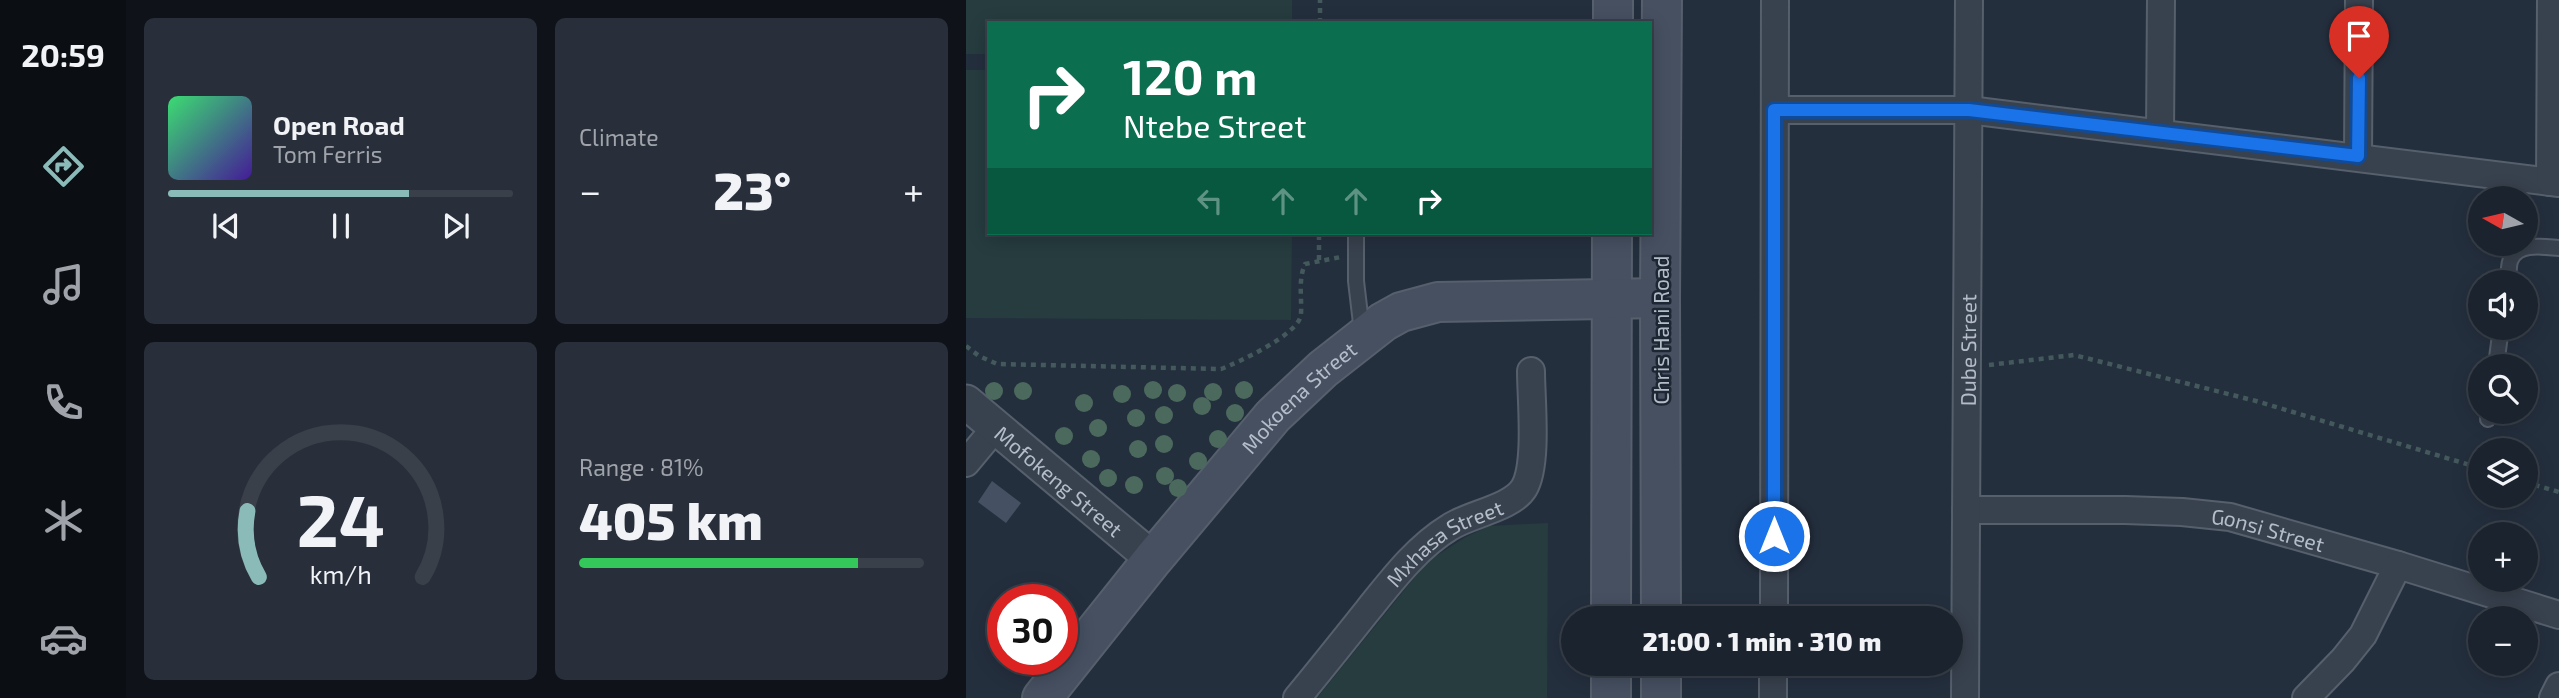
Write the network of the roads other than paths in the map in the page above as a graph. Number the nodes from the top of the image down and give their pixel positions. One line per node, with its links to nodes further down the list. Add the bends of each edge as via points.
1 (1613, 0): 8 (main road)
2 (1662, 0): 19 (main road, Chris Hani Road)
3 (1775, 0): 9 (street)
4 (1969, 0): 10 (street, Dube Street)
5 (2161, 0): 11 (street)
6 (2360, 0): 12 (street)
7 (2551, 0): 13 (street)
8 (1613, 21)
9 (1774, 110): 10 (street); 30 (street)
10 (1969, 110): 11 (street); 25 (street, Dube Street)
11 (2160, 132): 12 (street)
12 (2358, 156): 13 (street)
13 (2555, 183)
14 (1356, 235): 20 (lane)
15 (1612, 235): 18 (main road)
16 (2559, 248): 17 (lane, via 2520,250 2511,258)
17 (2510, 270)
18 (1612, 297): 19 (main road, Mokoena Street); 20 (main road, Mokoena Street, via 1429,304 1401,312); 28 (main road)
19 (1660, 298): 29 (main road, Chris Hani Road)
20 (1363, 337): 26 (main road, Mokoena Street, via 1273,416)
21 (1531, 371): 37 (street, Mxhasa Street, via 1531,468 1520,494 1435,536 1395,577)
22 (966, 402): 23 (street, Mofokeng Street)
23 (996, 427): 24 (street); 26 (street, Mofokeng Street)
24 (966, 463)
25 (1966, 510): 27 (street, Gonsi Street, via 2125,510 2230,517); 41 (street, Dube Street)
26 (1153, 559): 36 (main road, Mokoena Street)
27 (2398, 565): 31 (street, Gonsi Street); 42 (street, via 2363,635)
28 (1611, 606)
29 (1661, 606)
30 (1774, 606)
31 (2559, 615)
32 (1611, 676): 38 (main road)
33 (1661, 676): 39 (main road)
34 (1773, 676): 40 (street)
35 (2559, 686): 43 (street)
36 (1042, 698)
37 (1297, 698)
38 (1611, 698)
39 (1661, 698)
40 (1773, 698)
41 (1965, 698)
42 (2306, 698)
43 (2553, 698)

